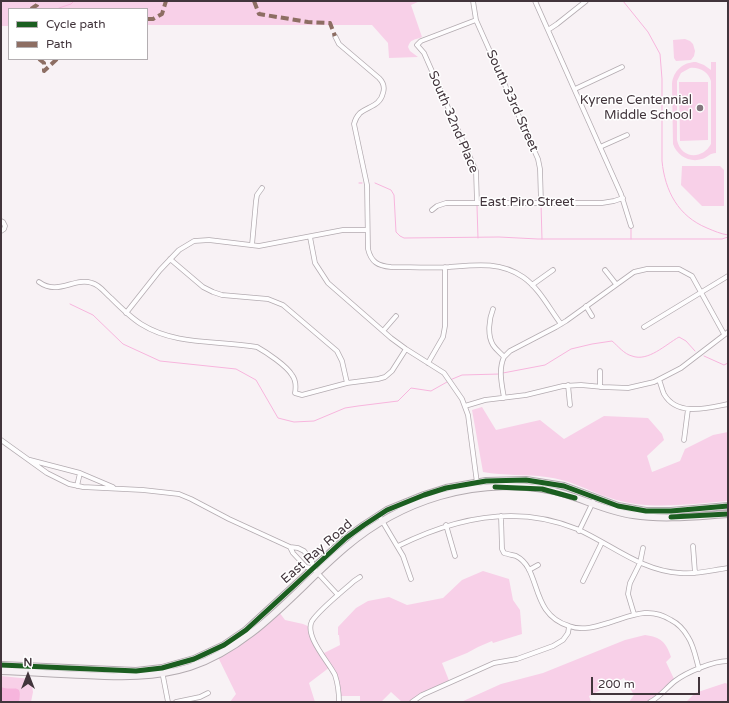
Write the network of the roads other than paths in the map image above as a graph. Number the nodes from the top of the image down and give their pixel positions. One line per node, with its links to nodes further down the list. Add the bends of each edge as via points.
1 (474, 1): 4 (street, South 33rd Street)
2 (535, 1): 5 (street)
3 (586, 1): 5 (street)
4 (476, 20): 13 (street, South 32nd Place, via 416,45 424,53 475,167); 14 (street, South 33rd Street, via 538,159)
5 (548, 30): 8 (street)
6 (335, 36): 18 (street, via 339,44 382,81 384,90 381,100 361,113 354,124 366,180)
7 (622, 67): 8 (street)
8 (575, 89): 10 (street)
9 (627, 135): 10 (street)
10 (600, 147): 12 (street)
11 (262, 188): 21 (street, via 257,195)
12 (623, 198): 14 (street, East Piro Street, via 602,203); 17 (street)
13 (477, 203): 14 (street, East Piro Street); 15 (street, East Piro Street, via 441,204)
14 (541, 203)
15 (432, 210)
16 (1, 221): 19 (street, via 5,226)
17 (631, 226)
18 (367, 230): 20 (street, via 343,230); 23 (street, via 369,255 382,266)
19 (1, 231)
20 (310, 237): 21 (street, via 267,245); 38 (street, via 315,262 328,283)
21 (252, 245): 22 (street, via 202,240 189,243)
22 (170, 259): 33 (street); 45 (street, via 203,288 222,295 268,299 283,305 337,351)
23 (444, 267): 29 (street, via 465,264 501,267 522,276); 42 (street, via 445,326 443,337)
24 (553, 270): 29 (street)
25 (605, 270): 28 (street)
26 (728, 276): 30 (street)
27 (39, 282): 33 (street, via 53,288 92,283)
28 (616, 284): 30 (street, via 638,270 679,269 692,276); 31 (street)
29 (532, 285): 36 (street)
30 (701, 292): 37 (street); 39 (street)
31 (586, 306): 35 (street); 36 (street)
32 (493, 309): 41 (street, via 490,317 490,336 492,344)
33 (126, 313): 45 (street, via 153,331 170,337 245,345 266,351 293,375 295,393 302,395)
34 (396, 316): 38 (street)
35 (592, 316)
36 (561, 324): 41 (street, via 510,351)
37 (644, 327)
38 (383, 331): 40 (street)
39 (726, 333): 44 (street, via 681,368)
40 (406, 349): 42 (street); 45 (street, via 385,377)
41 (504, 357): 48 (street, via 501,370)
42 (428, 363): 51 (street, via 444,373)
43 (600, 371): 47 (street)
44 (659, 380): 47 (street, via 628,388); 52 (street, via 669,401)
45 (347, 383)
46 (568, 386): 47 (street); 48 (street); 50 (street)
47 (600, 387)
48 (504, 398): 51 (street)
49 (728, 404): 52 (street)
50 (570, 405)
51 (465, 406): 57 (street)
52 (688, 409): 54 (street)
53 (1, 440): 55 (street)
54 (684, 440)
55 (28, 459): 56 (street); 58 (street, via 47,473)
56 (80, 473): 58 (street); 59 (street, via 109,487)
57 (477, 485): 60 (main road, East Ray Road, via 542,489); 64 (main road, East Ray Road)
58 (77, 486): 59 (street)
59 (117, 488): 70 (street, via 179,494)
60 (593, 501): 61 (main road, East Ray Road, via 646,511); 62 (main road, East Ray Road, via 618,512 646,517); 66 (street)
61 (728, 506)
62 (728, 514)
63 (501, 516): 65 (street); 66 (street, via 546,519); 78 (street, via 504,554 522,560)
64 (381, 518): 68 (street); 79 (main road, East Ray Road)
65 (446, 526): 68 (street, via 419,535); 73 (street)
66 (580, 531): 67 (street)
67 (602, 542): 75 (street); 83 (street)
68 (398, 546): 82 (street)
69 (693, 546): 80 (street)
70 (290, 547): 72 (street, via 298,548); 74 (street)
71 (643, 548): 75 (street)
72 (306, 554): 74 (street); 79 (street)
73 (455, 556)
74 (300, 560): 79 (street, via 306,567)
75 (640, 562): 80 (street, via 662,571); 85 (street, via 628,594)
76 (538, 565): 78 (street)
77 (728, 568): 80 (street)
78 (529, 570): 86 (street, via 541,603 557,621)
79 (316, 571): 84 (street); 91 (main road, East Ray Road, via 270,618 238,644 191,666)
80 (695, 573)
81 (360, 577): 84 (street)
82 (411, 579)
83 (583, 581)
84 (338, 595): 95 (street, via 315,616 310,632 334,674)
85 (634, 614): 86 (street, via 590,628); 89 (street, via 661,614 677,623 689,638)
86 (569, 627): 96 (street, via 563,640 553,646 517,659 494,663)
87 (728, 661): 89 (street, via 716,662)
88 (1, 665): 91 (main road, East Ray Road)
89 (700, 669): 97 (street, via 675,681)
90 (1, 671): 91 (main road, East Ray Road, via 127,677)
91 (162, 671): 93 (street)
92 (208, 692): 94 (street, via 200,698)
93 (168, 702)
94 (176, 702)
95 (339, 702)
96 (412, 702)
97 (650, 702)

